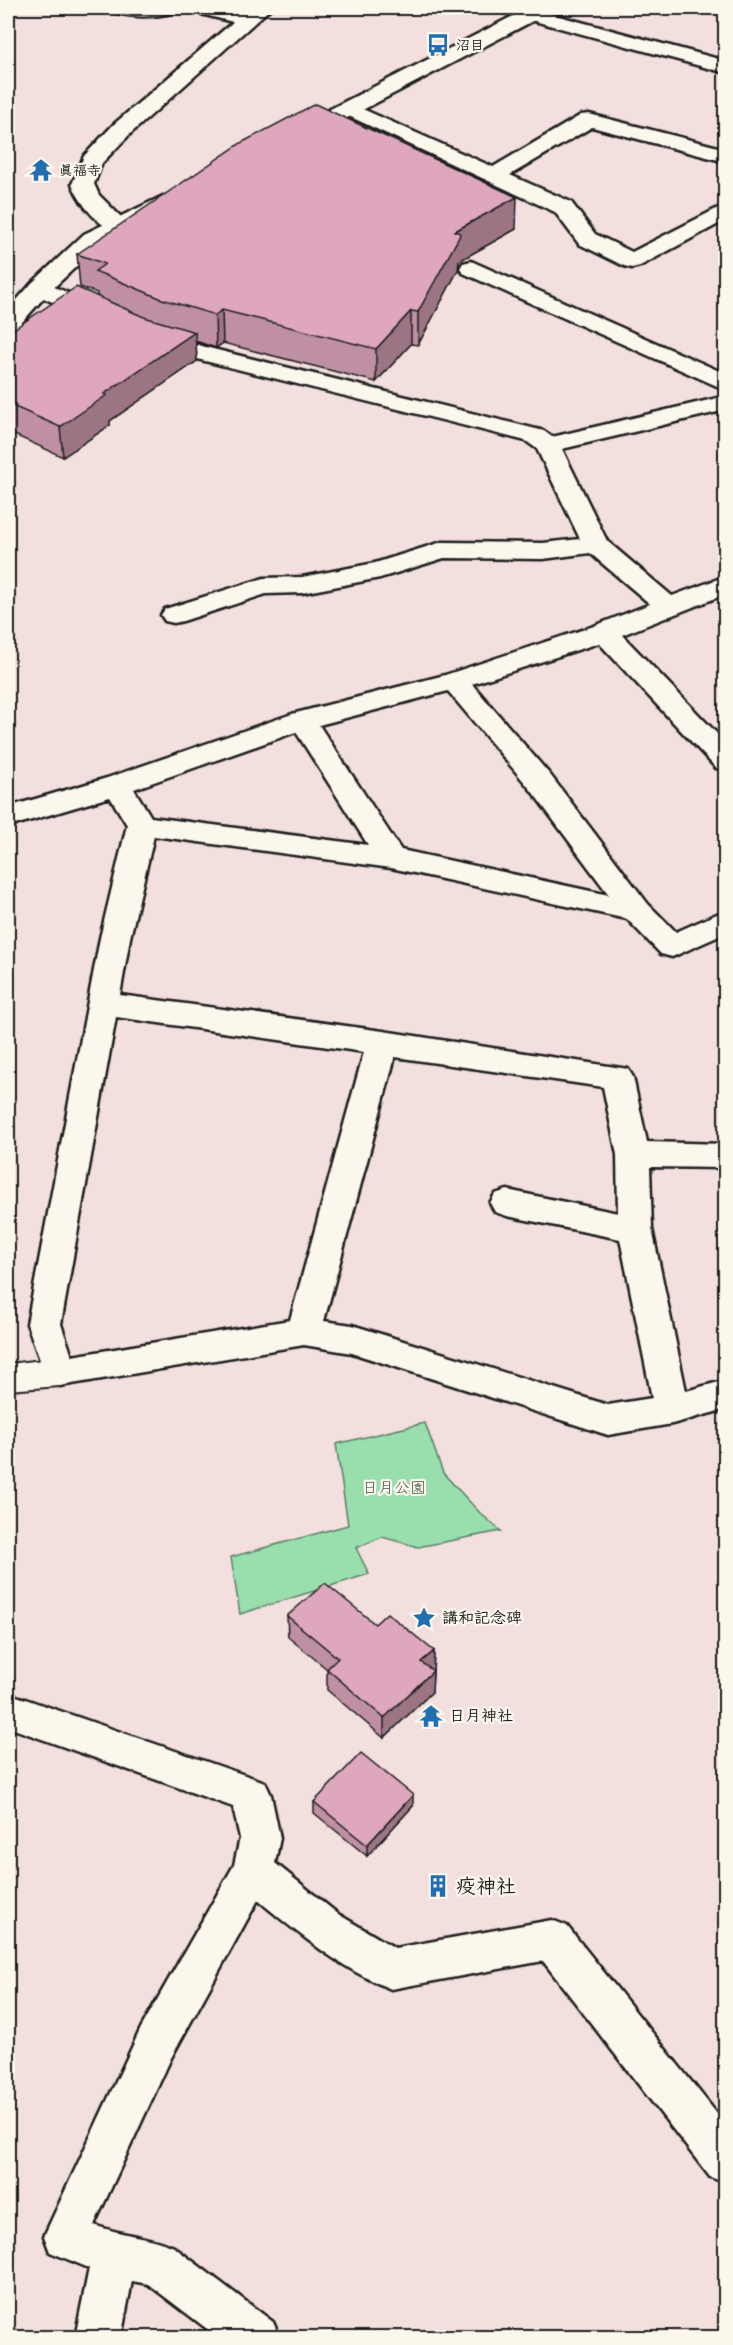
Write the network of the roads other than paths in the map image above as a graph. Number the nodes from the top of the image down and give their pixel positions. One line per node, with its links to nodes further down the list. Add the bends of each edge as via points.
1 (121, 8): 2 (street, via 152,12)
2 (167, 8)
3 (200, 8): 6 (street)
4 (508, 8): 5 (street)
5 (537, 10): 7 (street); 8 (street)
6 (254, 13): 14 (street, via 121,130 92,161 82,184 88,198)
7 (726, 67)
8 (349, 109): 9 (street); 11 (street)
9 (275, 146)
10 (726, 156): 11 (street, via 590,120)
11 (494, 175): 13 (street, via 563,207 587,239 632,261)
12 (181, 194): 14 (street)
13 (726, 211)
14 (118, 225): 16 (street, via 92,239)
15 (471, 268): 18 (street)
16 (40, 288): 17 (street); 20 (street, via 155,339 535,436)
17 (8, 324)
18 (726, 383)
19 (726, 402): 20 (street)
20 (548, 445): 21 (street)
21 (596, 545): 23 (street); 24 (street, via 543,551 442,550 380,570 302,585 264,586)
22 (726, 584): 23 (street)
23 (669, 607): 25 (street)
24 (174, 615)
25 (604, 632): 26 (street); 28 (street)
26 (454, 681): 27 (street); 33 (street, via 541,783)
27 (302, 720): 29 (street); 32 (street)
28 (726, 761)
29 (117, 785): 30 (street); 31 (street)
30 (8, 817)
31 (142, 825): 32 (street); 35 (street)
32 (391, 858): 33 (street)
33 (637, 911): 34 (street, via 672,946)
34 (726, 920)
35 (103, 1004): 36 (street); 42 (street, via 44,1324)
36 (383, 1042): 38 (street, via 618,1077); 41 (street)
37 (709, 1147): 38 (street)
38 (633, 1155): 40 (street)
39 (507, 1203): 40 (street)
40 (635, 1229): 45 (street)
41 (304, 1331): 42 (street); 45 (street, via 352,1339 608,1420)
42 (60, 1372): 43 (lane)
43 (8, 1377)
44 (726, 1394): 45 (street)
45 (672, 1409)
46 (8, 1710): 47 (street, via 250,1795 260,1838)
47 (253, 1870): 48 (street, via 323,1928 391,1969 552,1940); 49 (street, via 156,2043 66,2236)
48 (726, 2161)
49 (114, 2255): 50 (street); 51 (street, via 159,2263)
50 (98, 2337)
51 (257, 2337)

